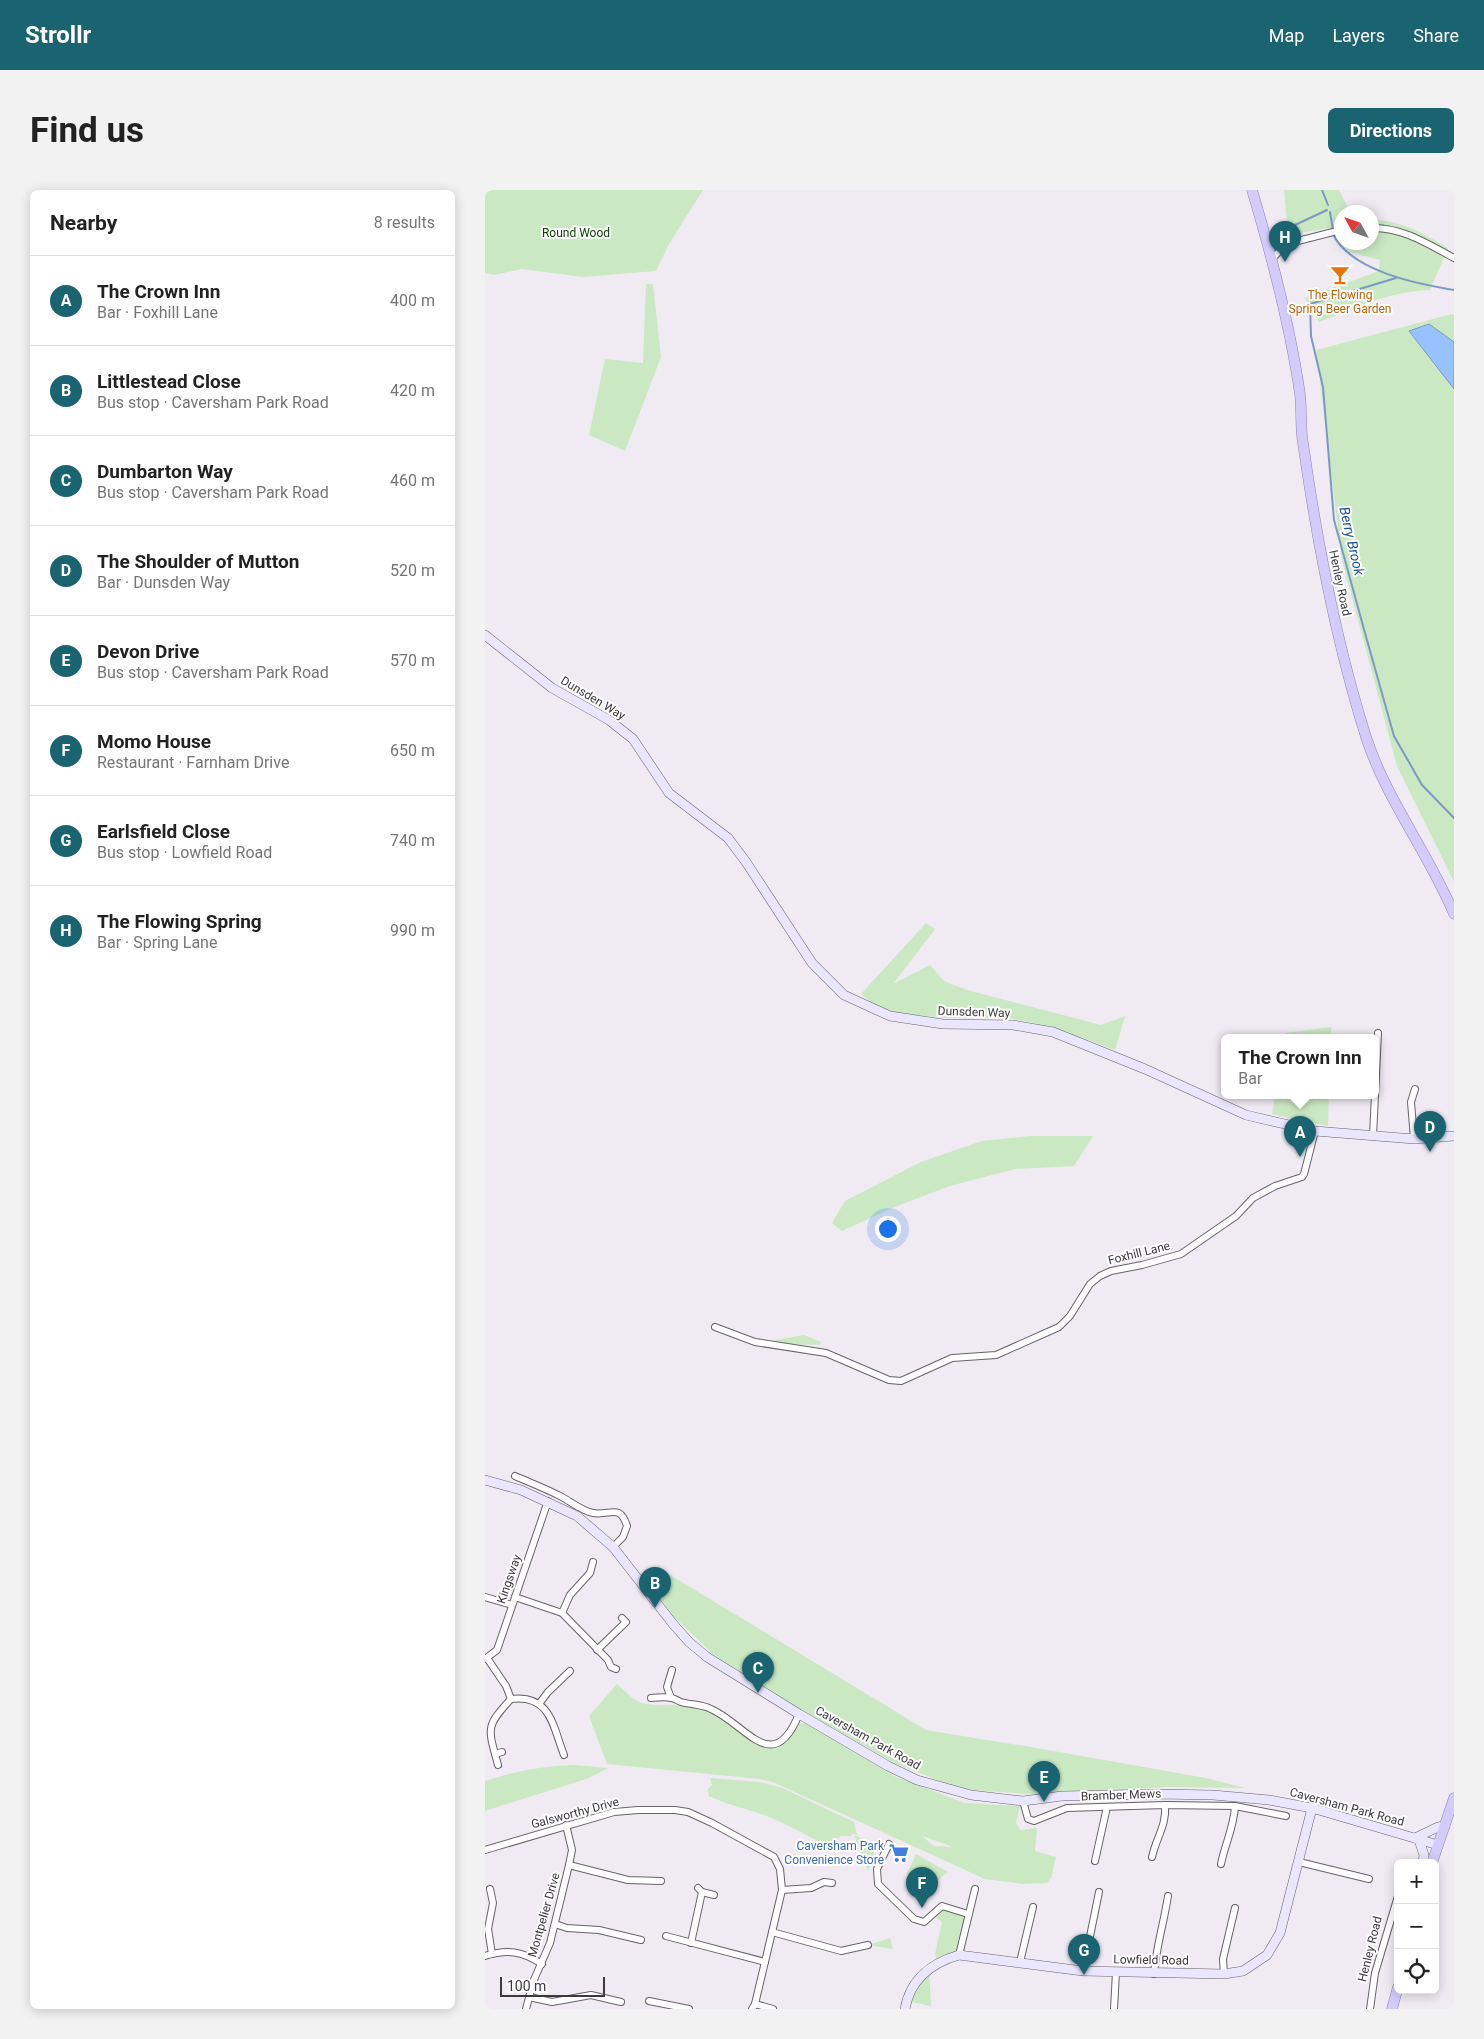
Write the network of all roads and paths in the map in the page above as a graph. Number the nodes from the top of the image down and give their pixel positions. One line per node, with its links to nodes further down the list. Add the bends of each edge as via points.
1 (1252, 190): 4 (main road, Henley Road)
2 (1379, 228): 6 (street, via 1392,229 1418,238)
3 (1334, 232): 5 (street)
4 (1266, 237): 5 (street); 7 (main road, Henley Road)
5 (1286, 244): 7 (street)
6 (1454, 258)
7 (1272, 259): 9 (main road, Henley Road, via 1300,396 1302,440 1320,545 1351,686 1383,779)
8 (485, 636): 12 (street, Dunsden Way, via 552,688 609,720 633,739 669,793 728,838 812,963 844,995 890,1016 943,1024 1013,1025 1053,1032 1246,1115)
9 (1454, 914)
10 (1415, 1089): 15 (street, via 1411,1102)
11 (1375, 1099): 13 (street)
12 (1315, 1131): 13 (street, Dunsden Way); 16 (street, Foxhill Lane, via 1302,1177 1253,1198 1235,1216 1181,1254 1100,1276 1090,1284 1066,1322 1034,1340 996,1355 952,1358 901,1381 889,1380 826,1353 755,1342)
13 (1373, 1136): 15 (street, Dunsden Way)
14 (1454, 1136): 15 (street, Dunsden Way)
15 (1414, 1139)
16 (715, 1327)
17 (519, 1477): 20 (street, via 593,1513 621,1514 627,1526 623,1537)
18 (485, 1480): 19 (street, Caversham Park Road)
19 (548, 1501): 20 (street, Caversham Park Road, via 577,1516); 23 (street, Kingsway)
20 (613, 1547): 36 (street, Caversham Park Road, via 689,1642 721,1667)
21 (593, 1562): 25 (street, via 590,1573 570,1595)
22 (485, 1597): 24 (street)
23 (515, 1597): 24 (street, Kingsway); 25 (street)
24 (512, 1606): 28 (street, Kingsway, via 497,1650)
25 (562, 1613): 27 (street)
26 (625, 1621): 27 (street)
27 (597, 1650): 29 (street)
28 (486, 1658): 34 (street)
29 (616, 1669)
30 (672, 1670): 33 (street, via 667,1686)
31 (570, 1671): 35 (street, via 567,1679 548,1692)
32 (651, 1698): 33 (street)
33 (671, 1698): 36 (street, via 711,1708 768,1746 783,1741)
34 (511, 1699): 35 (street); 39 (street, via 488,1722 486,1730)
35 (539, 1704): 37 (street, via 549,1712)
36 (799, 1714): 42 (street, Caversham Park Road, via 917,1780 971,1795)
37 (564, 1751)
38 (503, 1752): 39 (street)
39 (495, 1754): 40 (street)
40 (498, 1765)
41 (1454, 1798): 49 (main road)
42 (1023, 1801): 45 (street, Bramber Mews, via 1028,1819 1034,1820 1067,1808); 46 (street, Caversham Park Road, via 1062,1796 1213,1795)
43 (1165, 1805): 44 (street, Bramber Mews); 45 (street, Bramber Mews); 54 (street, via 1164,1828)
44 (1235, 1806): 47 (street, Bramber Mews); 59 (street)
45 (1107, 1807): 57 (street)
46 (1312, 1808): 50 (street, Caversham Park Road); 58 (street, Lowfield Road)
47 (1286, 1816)
48 (566, 1825): 53 (street, Galsworthy Drive); 60 (street, Montpelier Drive, via 572,1850); 66 (street, Galsworthy Drive, via 614,1812 688,1812 774,1857 780,1869)
49 (1445, 1826): 50 (street); 52 (main road)
50 (1417, 1839): 52 (street, Caversham Park Road); 55 (street)
51 (889, 1844): 73 (street, via 877,1869 878,1884 914,1919 924,1922 942,1906)
52 (1438, 1845): 56 (main road)
53 (485, 1850)
54 (1153, 1857)
55 (1424, 1859)
56 (1433, 1859)
57 (1095, 1861)
58 (1299, 1862): 61 (street); 89 (street, Lowfield Road, via 1274,1945 1251,1967)
59 (1221, 1864)
60 (569, 1865): 62 (street, via 628,1880); 74 (street, Montpelier Drive)
61 (1369, 1879)
62 (661, 1881)
63 (832, 1882): 66 (street, via 811,1888)
64 (490, 1889): 80 (street, via 493,1902 487,1929)
65 (975, 1889): 73 (street)
66 (782, 1890): 75 (street, Galsworthy Drive)
67 (1099, 1892): 86 (street)
68 (714, 1895): 78 (street, via 700,1890)
69 (1168, 1896): 88 (street)
70 (1396, 1904): 100 (street, Henley Road, via 1375,1973)
71 (1033, 1906): 84 (street)
72 (1235, 1908): 89 (street, via 1223,1959)
73 (968, 1914): 81 (street)
74 (555, 1924): 77 (street); 85 (street, Montpelier Drive)
75 (772, 1932): 79 (street, via 841,1951); 83 (street, Galsworthy Drive)
76 (666, 1936): 78 (street)
77 (641, 1940)
78 (691, 1943): 83 (street)
79 (868, 1945)
80 (493, 1954): 82 (street); 85 (street, via 515,1951)
81 (959, 1955): 84 (street, Lowfield Road); 98 (street, via 945,1959 923,1974 909,1992)
82 (485, 1956)
83 (765, 1962): 94 (street, Galsworthy Drive)
84 (1020, 1962): 86 (street, Lowfield Road)
85 (542, 1964): 91 (street, Montpelier Drive)
86 (1083, 1971): 87 (street, Lowfield Road)
87 (1116, 1972): 88 (street, Lowfield Road); 99 (street)
88 (1154, 1974): 89 (street, Lowfield Road)
89 (1224, 1974)
90 (1396, 1994): 101 (main road)
91 (529, 1997): 93 (street, via 553,2002 591,1995); 95 (street, Montpelier Drive)
92 (649, 2001): 96 (street)
93 (621, 2002)
94 (754, 2007): 97 (street)
95 (526, 2009)
96 (689, 2009)
97 (773, 2009)
98 (905, 2009)
99 (1114, 2009)
100 (1370, 2009)
101 (1392, 2009)

